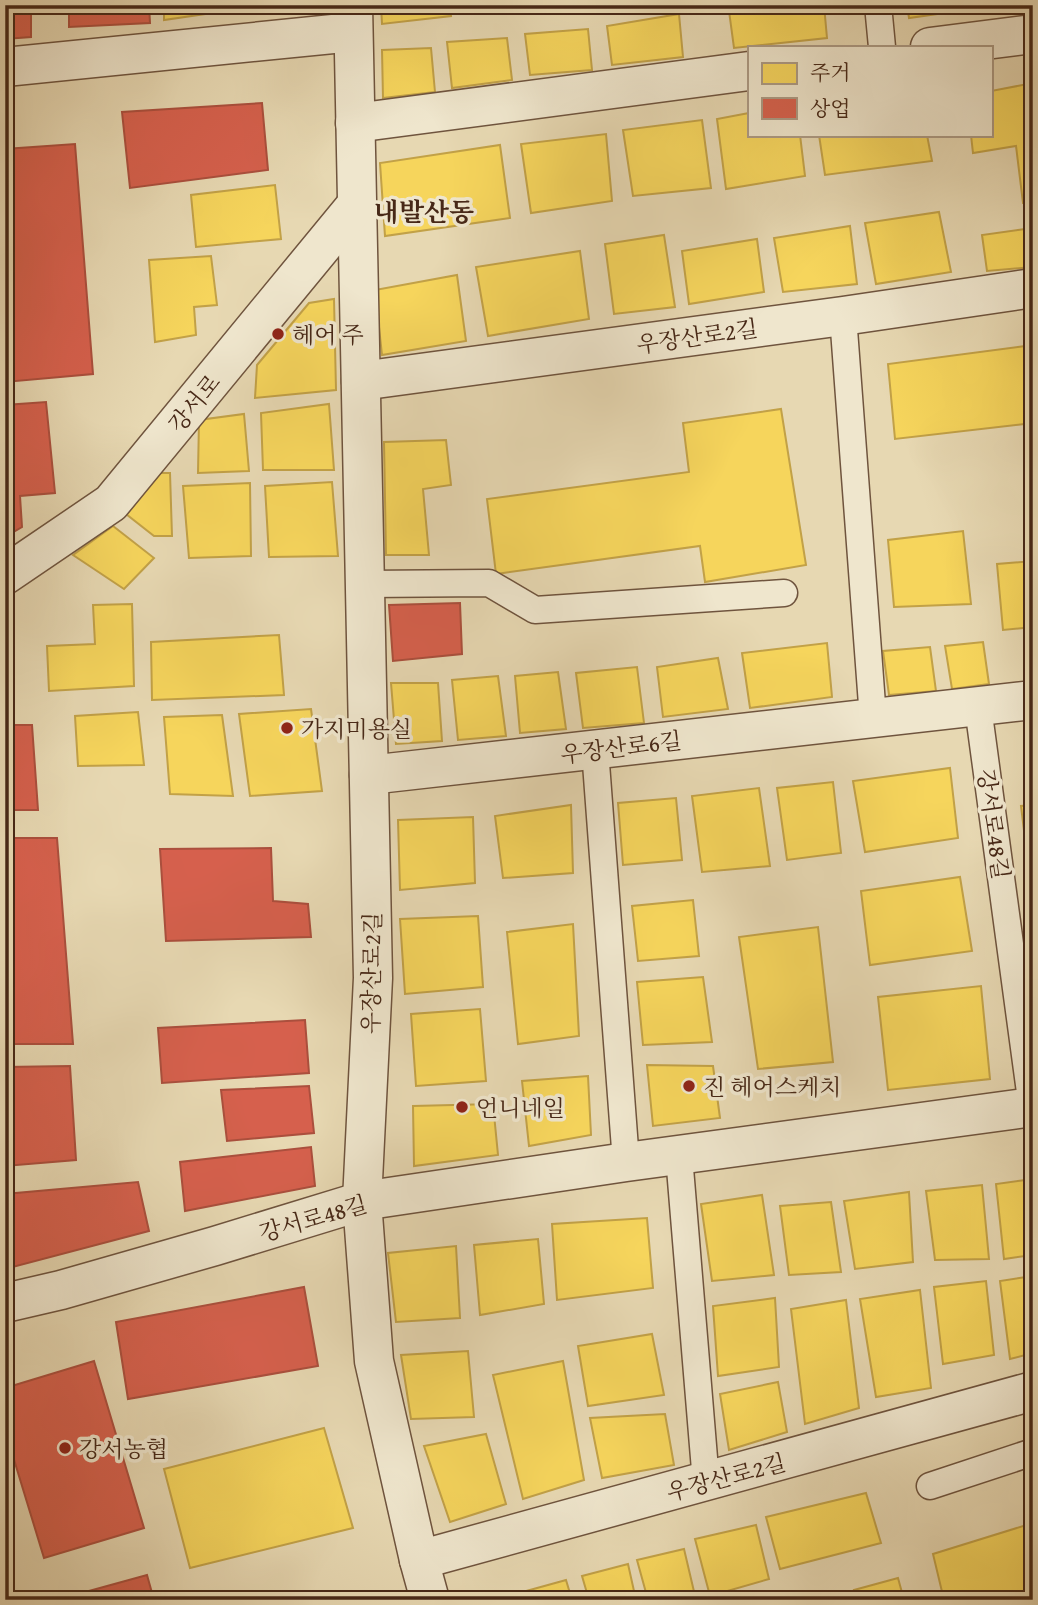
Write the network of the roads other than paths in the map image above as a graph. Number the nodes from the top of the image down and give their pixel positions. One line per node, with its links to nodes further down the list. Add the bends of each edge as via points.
1 (878, 5): 4 (lane)
2 (353, 19): 6 (street); 8 (street, 우장산로2길)
3 (1033, 34): 5 (street)
4 (883, 46)
5 (938, 46)
6 (5, 67)
7 (748, 71): 8 (street)
8 (355, 123): 9 (street, 우장산로2길)
9 (357, 204): 12 (street, 우장산로2길); 13 (street, 강서로, via 111,503)
10 (1033, 288): 11 (street, 우장산로2길)
11 (843, 316): 12 (street, 우장산로2길); 18 (lane)
12 (361, 381): 14 (street, 우장산로2길)
13 (5, 575)
14 (365, 584): 15 (lane, via 489,583 535,610); 20 (street, 우장산로2길)
15 (784, 593)
16 (1033, 701): 17 (street, 우장산로6길)
17 (978, 706): 18 (street, 우장산로6길); 21 (lane, 강서로48길)
18 (873, 718): 19 (street, 우장산로6길)
19 (595, 750): 20 (street, 우장산로6길); 23 (lane)
20 (369, 775): 24 (street, 우장산로2길, via 373,978)
21 (1032, 1107): 22 (street, 강서로48길)
22 (679, 1156): 23 (street, 강서로48길); 28 (lane)
23 (626, 1162): 24 (street, 강서로48길)
24 (362, 1201): 25 (street, 강서로48길, via 190,1254); 30 (street, 우장산로2길, via 374,1361)
25 (5, 1303)
26 (1033, 1391): 28 (street, 우장산로2길)
27 (1033, 1452): 29 (lane)
28 (706, 1482): 30 (street, 우장산로2길)
29 (930, 1486)
30 (419, 1560): 31 (street, 우장산로2길)
31 (430, 1600)

